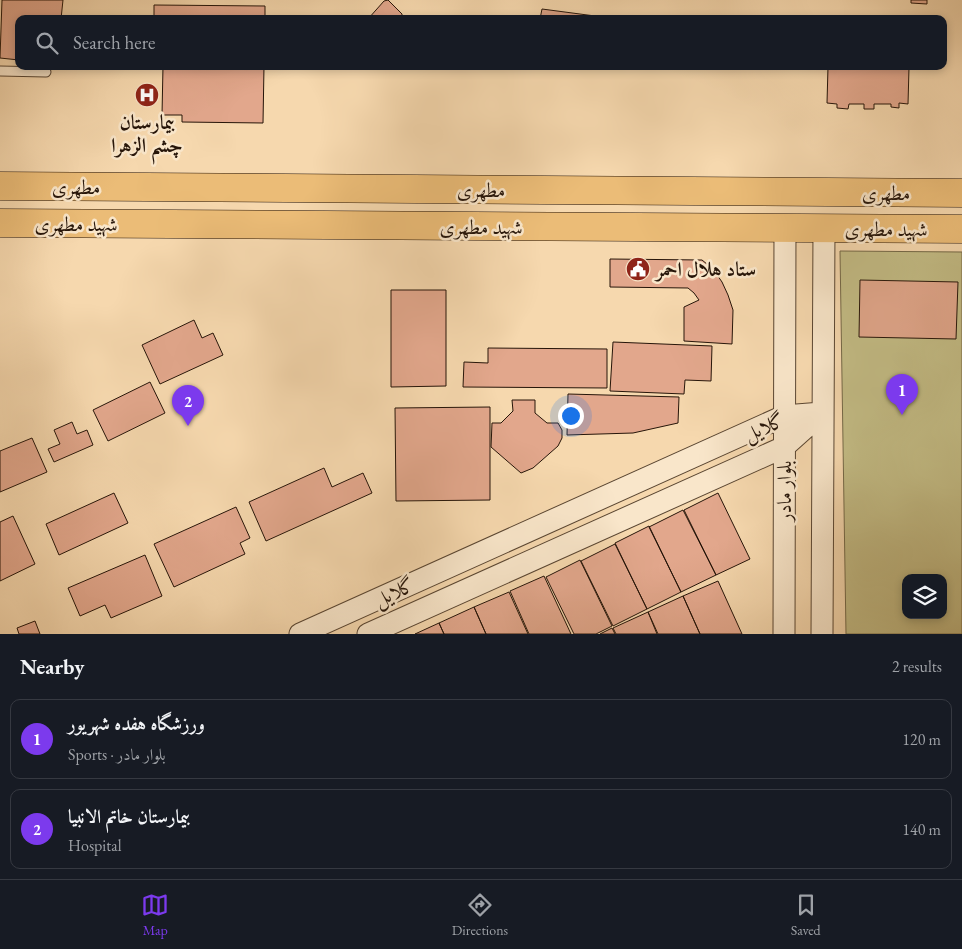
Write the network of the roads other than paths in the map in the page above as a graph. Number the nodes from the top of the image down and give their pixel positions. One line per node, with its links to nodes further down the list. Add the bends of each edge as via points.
1 (0, 71): 2 (lane)
2 (46, 72)
3 (0, 186): 4 (main road, مطهری)
4 (805, 192): 5 (main road, مطهری); 7 (main road); 8 (main road)
5 (962, 193)
6 (0, 223): 7 (main road, شهید مطهری)
7 (785, 229): 8 (main road, شهید مطهری); 11 (street, بلوار مادر)
8 (824, 229): 9 (main road, شهید مطهری); 10 (street, بلوار مادر)
9 (962, 229)
10 (822, 413): 11 (street, گلایل); 12 (street, گلایل); 16 (street, بلوار مادر)
11 (784, 416): 12 (street, بلوار مادر); 13 (street, گلایل)
12 (784, 447): 14 (street, گلایل); 15 (street, بلوار مادر)
13 (300, 634)
14 (368, 634)
15 (784, 634)
16 (822, 634)

